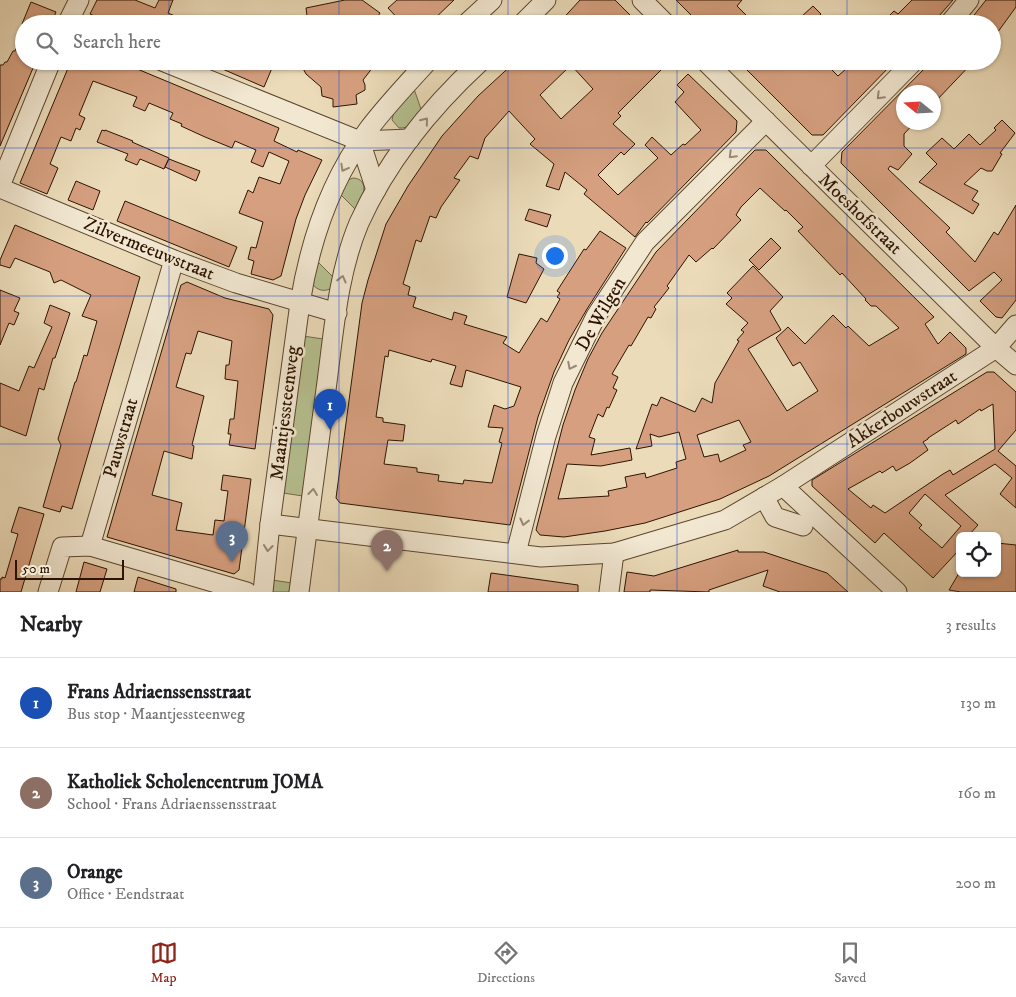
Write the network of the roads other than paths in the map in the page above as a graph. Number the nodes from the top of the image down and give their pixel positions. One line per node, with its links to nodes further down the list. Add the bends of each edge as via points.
1 (79, 0): 6 (street)
2 (492, 0): 7 (street)
3 (546, 0): 8 (street)
4 (642, 0): 9 (street)
5 (969, 0): 10 (street)
6 (72, 15)
7 (476, 15)
8 (531, 15)
9 (657, 15)
10 (956, 15)
11 (47, 70): 21 (street)
12 (184, 70): 19 (street)
13 (420, 70): 19 (street, Maantjessteenweg)
14 (471, 70): 18 (street, Maantjessteenweg, one-way to 14)
15 (714, 70): 17 (street, Moeshofstraat)
16 (905, 70): 20 (street, one-way to 20)
17 (766, 120): 20 (street, Moeshofstraat); 35 (street, De Wilgen, one-way to 35, via 645,242 596,316 563,383)
18 (410, 139): 19 (street); 22 (street, Maantjessteenweg)
19 (360, 141): 22 (street); 24 (street, Maantjessteenweg, one-way to 24, via 339,176 316,228)
20 (811, 166): 27 (street, Moeshofstraat)
21 (0, 187): 23 (street, Zilvermeeuwstraat)
22 (376, 190): 25 (street, Maantjessteenweg, one-way to 22, via 350,249)
23 (174, 260): 24 (street, Zilvermeeuwstraat); 34 (street, Pauwstraat)
24 (300, 302): 25 (street); 31 (street, Maantjessteenweg)
25 (337, 312): 33 (street, Maantjessteenweg, one-way to 25)
26 (1016, 324): 27 (street, Akkerbouwstraat)
27 (996, 348): 28 (street, Moeshofstraat); 29 (street, Akkerbouwstraat)
28 (1016, 365)
29 (783, 486): 30 (street, Akkerbouwstraat); 42 (street)
30 (764, 497): 32 (street, via 775,517); 36 (street, Akkerbouwstraat, via 725,520)
31 (270, 524): 33 (street); 39 (street, Maantjessteenweg, one-way to 39)
32 (803, 526)
33 (308, 528): 35 (street, Akkerbouwstraat); 40 (street, Maantjessteenweg)
34 (90, 546): 37 (street, via 62,547); 38 (street)
35 (516, 553): 36 (street, Akkerbouwstraat, via 541,557)
36 (614, 553): 41 (street)
37 (48, 592)
38 (248, 592)
39 (263, 592)
40 (300, 592)
41 (609, 592)
42 (897, 592)

